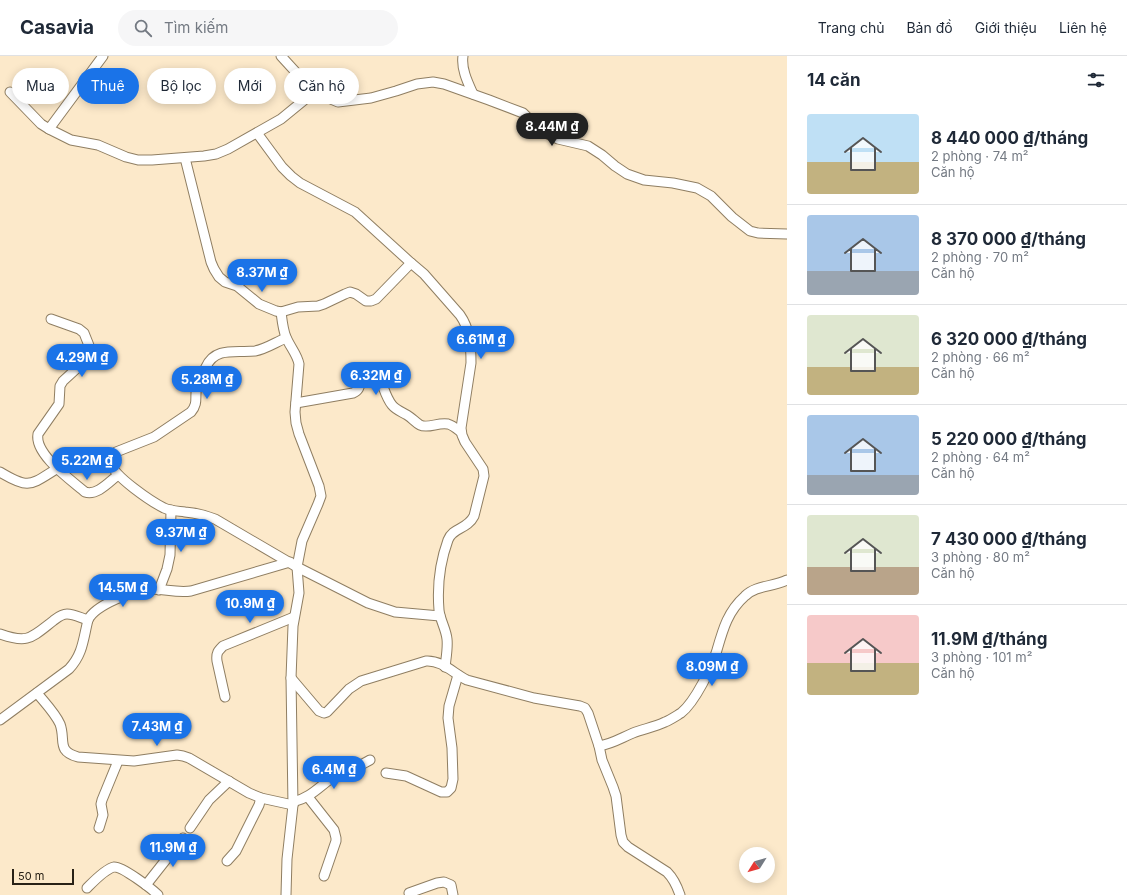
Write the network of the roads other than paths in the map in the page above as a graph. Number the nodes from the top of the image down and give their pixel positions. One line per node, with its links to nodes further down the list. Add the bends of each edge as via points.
1 (103, 56): 9 (street)
2 (281, 56): 4 (street)
3 (463, 56): 6 (street, via 465,73)
4 (292, 68)
5 (10, 92): 9 (street)
6 (473, 94): 7 (street, via 433,82); 12 (street, via 523,113 546,133 588,146 627,174 644,180 697,188 711,196 750,231)
7 (359, 99)
8 (299, 104): 10 (street, via 281,119)
9 (49, 130): 11 (street, via 71,140 98,145 138,160)
10 (257, 133): 11 (street, via 216,154); 13 (street, via 291,176 355,212)
11 (185, 158): 14 (street, via 214,269 225,282 242,289 259,304)
12 (787, 234)
13 (411, 264): 14 (street, via 371,301 350,292 318,306 298,307); 18 (street, via 430,280 460,315 468,330 471,363)
14 (281, 312): 16 (street)
15 (51, 319): 19 (street, via 79,329 84,333 90,348 87,358 63,381 60,386 59,404 38,434 37,439 42,451)
16 (286, 338): 17 (street, via 299,364); 21 (street, via 255,350 215,355 208,361 196,389 196,402 191,412 159,434 116,452 111,463)
17 (296, 403): 18 (street, via 357,392 360,389 361,377 373,369 392,406 397,410 423,426 447,423); 23 (street, via 299,434 319,486 320,496)
18 (461, 432): 26 (street, via 483,469 484,476 471,522 456,531 449,540 439,576)
19 (58, 468): 20 (street, via 28,484 13,480); 21 (street, via 89,494 99,490)
20 (0, 472)
21 (118, 475): 22 (street, via 142,494)
22 (171, 510): 23 (street, via 206,515); 25 (street, via 170,555)
23 (294, 564): 25 (street, via 192,591); 26 (street, via 382,608 394,612); 27 (street, via 300,593)
24 (787, 580): 36 (street, via 753,590 735,606 728,617 701,687 681,713 608,745)
25 (159, 590): 28 (street, via 143,590 111,601 96,610)
26 (440, 616): 30 (street, via 447,641)
27 (294, 617): 32 (street); 34 (street, via 218,650 216,655)
28 (88, 620): 29 (street, via 65,614 28,639 19,640); 33 (street, via 76,662)
29 (0, 634)
30 (445, 667): 31 (street); 32 (street, via 433,660 426,661 361,681 324,713 319,711)
31 (458, 676): 36 (street, via 534,698 585,708); 39 (street, via 448,718 452,748 451,788 447,792 441,792 406,776)
32 (291, 678): 43 (street)
33 (37, 693): 35 (street); 38 (street, via 60,724 65,751 78,757)
34 (225, 696)
35 (0, 720)
36 (599, 746): 55 (street, via 616,796 623,842 668,872 676,882)
37 (370, 760): 41 (street, via 338,774)
38 (118, 761): 40 (street, via 183,756); 44 (street, via 102,800 103,815)
39 (386, 773)
40 (229, 781): 42 (street); 45 (street, via 208,800)
41 (308, 797): 43 (street); 48 (street, via 334,830 336,838)
42 (261, 798): 43 (street); 47 (street, via 236,852)
43 (293, 804): 53 (street)
44 (99, 828)
45 (190, 828)
46 (183, 838): 49 (street)
47 (227, 861)
48 (324, 876)
49 (146, 885): 50 (street, via 117,867 107,871); 52 (street)
50 (87, 888)
51 (409, 893): 54 (street, via 444,882 450,885)
52 (158, 895)
53 (286, 895)
54 (453, 895)
55 (680, 895)

